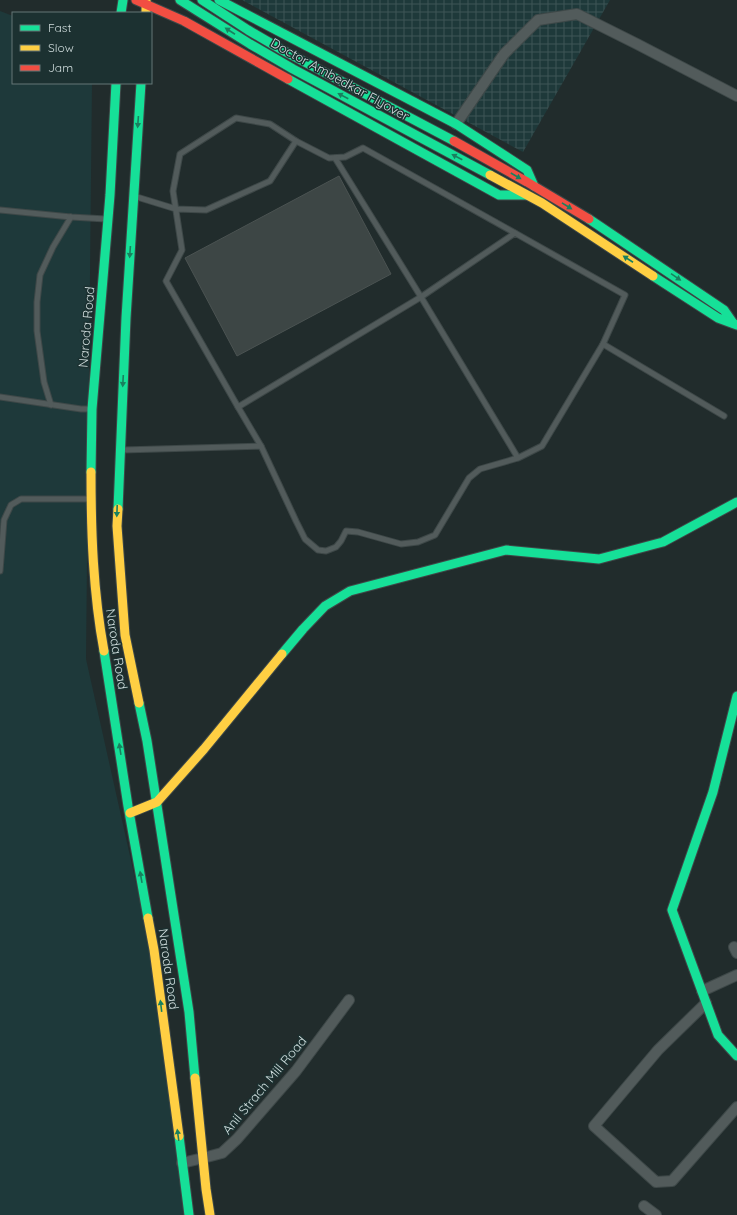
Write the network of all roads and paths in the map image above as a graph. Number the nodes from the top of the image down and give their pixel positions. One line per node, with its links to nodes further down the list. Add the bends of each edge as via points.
1 (123, 0): 7 (main road)
2 (136, 0): 6 (main road)
3 (180, 0): 15 (main road, Doctor Ambedkar Flyover, one-way to 3, via 293,69)
4 (202, 0): 14 (main road, Doctor Ambedkar Flyover, one-way to 14, via 296,58)
5 (219, 0): 11 (main road)
6 (146, 6): 15 (main road, via 184,21 499,195)
7 (121, 12)
8 (116, 84): 20 (main road, Naroda Road)
9 (141, 84): 16 (main road, Naroda Road, one-way to 16)
10 (737, 96): 11 (street, via 577,14 538,20 504,54)
11 (456, 124): 14 (main road, via 527,170)
12 (296, 141): 13 (lane, via 329,158); 17 (lane, via 270,181 206,210); 17 (lane, via 270,124 236,118 180,154 173,191)
13 (335, 158): 21 (lane, via 345,157 363,148); 22 (lane)
14 (534, 186): 23 (main road, Doctor Ambedkar Flyover, one-way to 23, via 611,233 724,310)
15 (528, 195): 23 (main road, Doctor Ambedkar Flyover, one-way to 15, via 718,318)
16 (134, 197): 17 (lane); 31 (main road, Naroda Road, one-way to 31)
17 (176, 209): 27 (lane, via 182,250 166,281)
18 (0, 210): 19 (lane)
19 (71, 217): 20 (lane); 26 (lane, via 40,275 37,302 37,331 44,382)
20 (109, 219): 28 (main road, Naroda Road)
21 (516, 233): 22 (lane); 24 (lane, via 625,295)
22 (420, 297): 27 (lane); 32 (lane)
23 (735, 324)
24 (603, 344): 29 (lane); 32 (lane, via 542,446)
25 (0, 397): 26 (lane)
26 (51, 405): 28 (lane)
27 (238, 407): 30 (lane)
28 (92, 409): 33 (main road, Naroda Road)
29 (724, 416)
30 (260, 446): 31 (lane); 32 (lane, via 305,539 318,550 326,551 336,547 346,531 401,544 418,542 435,535 469,478 480,469)
31 (119, 450): 37 (main road, Naroda Road, one-way to 37, via 117,526 125,635)
32 (518, 458)
33 (91, 499): 35 (lane, via 21,498 11,505 4,520); 38 (main road, Naroda Road, one-way to 33, via 98,621)
34 (737, 502): 37 (main road, via 663,542 599,559 506,550 350,591 325,606 303,629)
35 (0, 571)
36 (737, 696): 40 (main road, via 713,792 672,910)
37 (157, 802): 38 (main road); 45 (main road, Naroda Road, via 189,1012)
38 (130, 813): 46 (main road, Naroda Road, one-way to 38, via 154,950)
39 (737, 975): 40 (street)
40 (702, 991): 42 (main road)
41 (348, 1000): 45 (street, Anil Strach Mill Road, via 296,1071 247,1128 222,1153)
42 (706, 1003): 43 (main road, via 718,1035); 44 (street, via 658,1050 594,1126 656,1182 672,1181)
43 (737, 1056)
44 (737, 1106)
45 (203, 1158): 46 (street, Anil Strach Mill Road); 49 (main road, Naroda Road)
46 (182, 1162): 48 (main road, Naroda Road)
47 (644, 1206): 50 (street)
48 (189, 1215)
49 (210, 1215)
50 (656, 1215)

